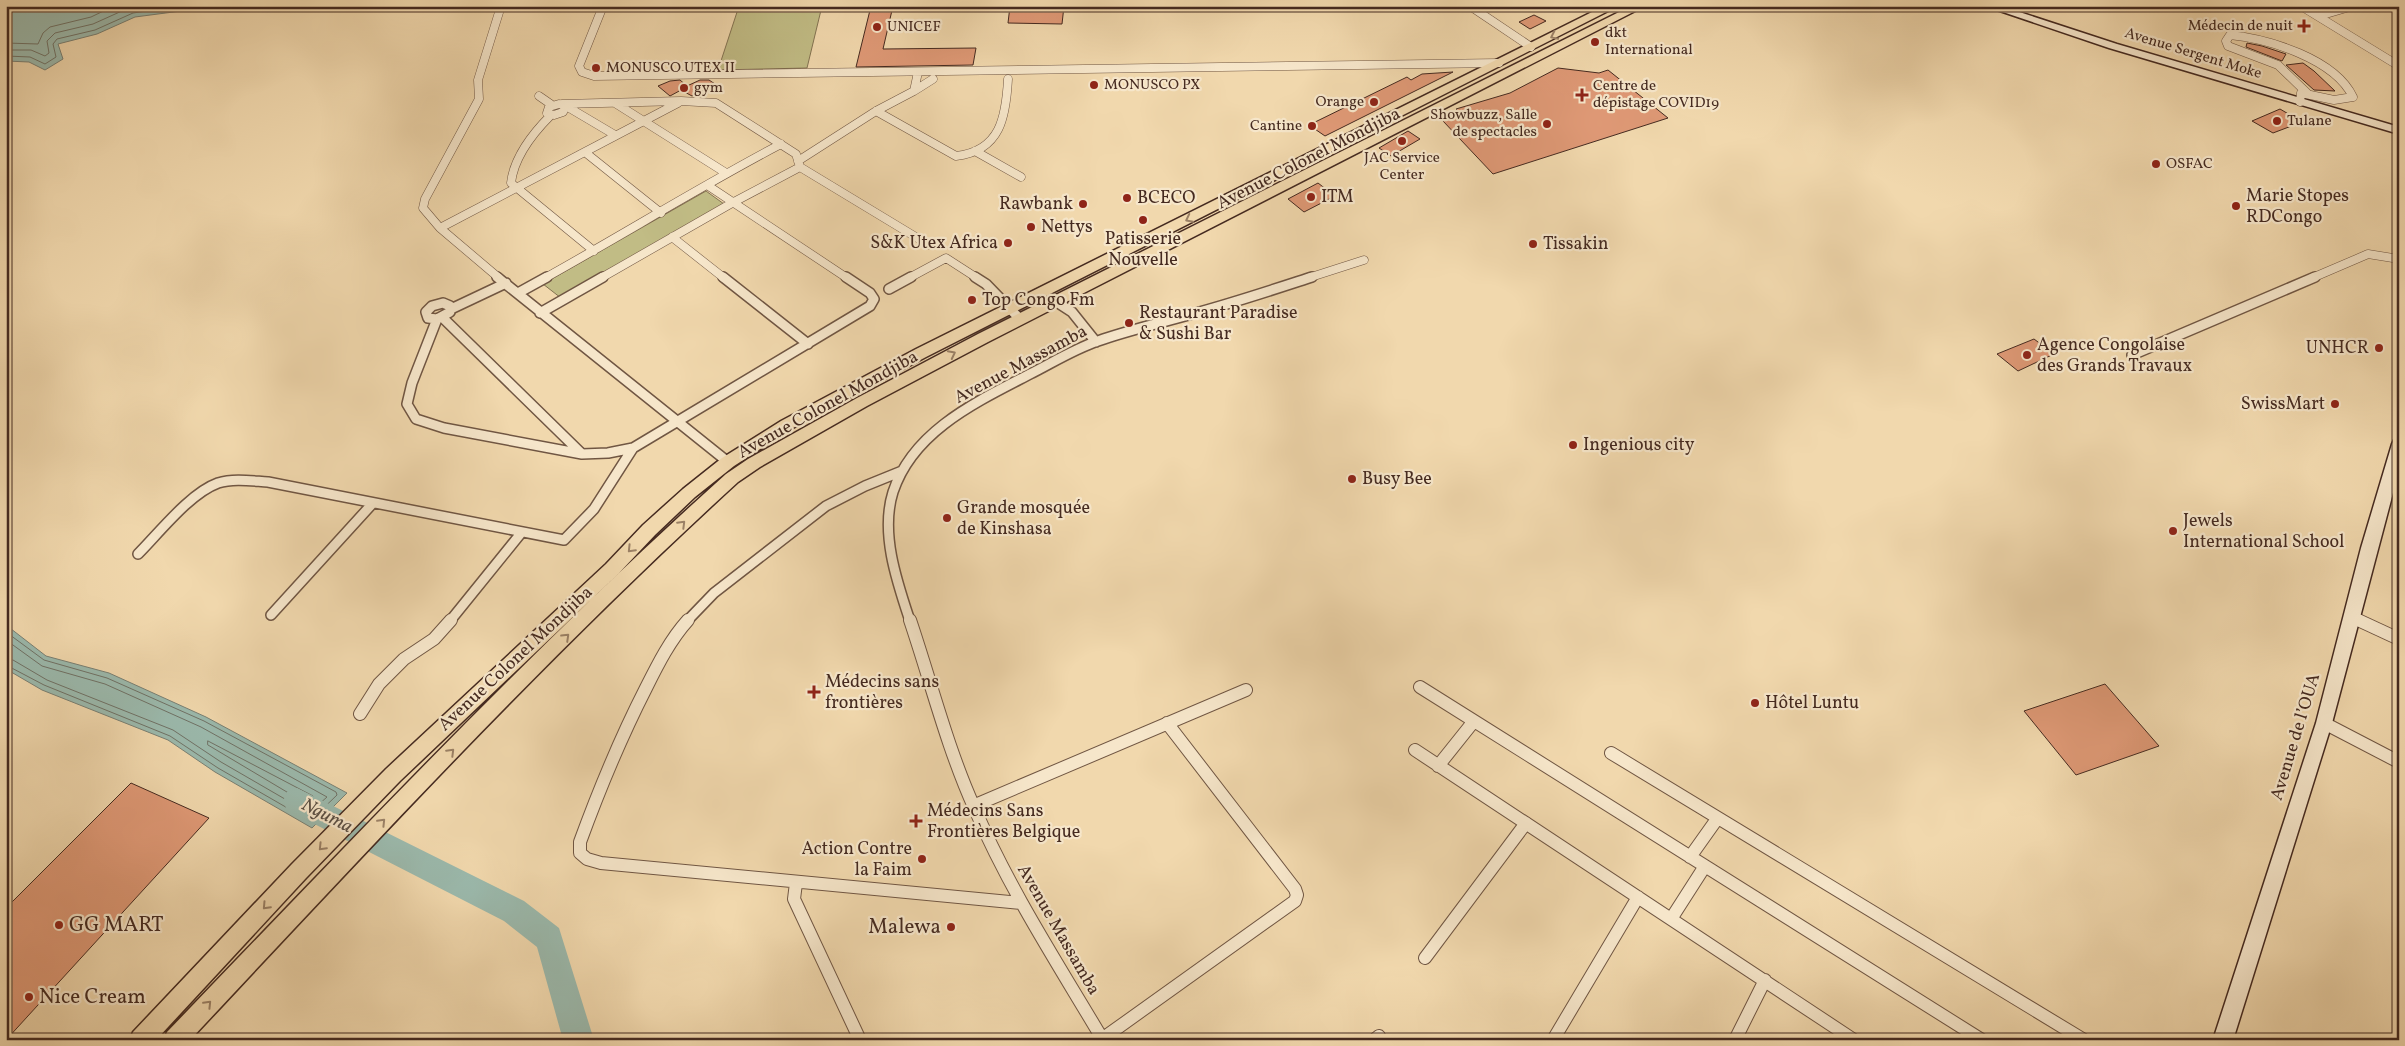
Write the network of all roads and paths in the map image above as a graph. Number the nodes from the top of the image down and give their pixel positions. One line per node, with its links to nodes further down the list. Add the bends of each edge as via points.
1 (501, 6): 39 (street, via 478,80 479,99 423,208)
2 (603, 6): 14 (street, via 579,66 582,72 594,76)
3 (1470, 6): 11 (street)
4 (1614, 6): 10 (main road, Avenue Colonel Mondjiba)
5 (1639, 6): 10 (main road, Avenue Colonel Mondjiba)
6 (1990, 6): 19 (main road, Avenue Sergent Moke)
7 (2301, 6): 9 (street)
8 (2353, 6): 9 (street)
9 (2319, 16): 12 (street)
10 (1587, 26): 11 (main road, Avenue Colonel Mondjiba, one-way to 11); 13 (main road, Avenue Colonel Mondjiba)
11 (1531, 47): 13 (main road, Avenue Colonel Mondjiba)
12 (2399, 66)
13 (1505, 67): 14 (street); 41 (main road, Avenue Colonel Mondjiba, one-way to 41); 43 (main road, Avenue Colonel Mondjiba)
14 (918, 72): 17 (street)
15 (933, 79): 17 (street)
16 (1008, 79): 30 (street, via 1001,131)
17 (914, 91): 24 (street)
18 (539, 96): 22 (street)
19 (2303, 97): 19 (street, via 2332,100 2353,97 2351,88 2328,70 2288,49 2230,35 2226,41 2228,46 2278,65); 27 (main road, Avenue Sergent Moke)
20 (681, 101): 21 (street); 26 (street); 29 (street, via 716,102)
21 (615, 103): 23 (street); 26 (street)
22 (552, 105): 23 (street); 25 (street, via 546,111)
23 (564, 105): 25 (street, via 565,110); 28 (street)
24 (876, 111): 30 (street, via 956,156); 32 (street)
25 (551, 115): 36 (street, via 533,133 511,175 511,183)
26 (644, 121): 28 (street); 33 (street)
27 (2395, 131)
28 (615, 136): 31 (street)
29 (781, 144): 32 (street, via 796,154); 33 (street)
30 (975, 151): 34 (street)
31 (586, 153): 36 (street); 38 (street)
32 (799, 164): 37 (street); 42 (street)
33 (726, 173): 35 (street)
34 (1021, 177)
35 (707, 185): 37 (street); 38 (street)
36 (518, 188): 39 (street); 44 (street)
37 (732, 203): 40 (street); 57 (street, via 870,293 874,299 870,306)
38 (661, 213): 44 (street)
39 (440, 228): 47 (street)
40 (672, 237): 53 (street); 57 (street)
41 (1147, 240): 43 (main road); 52 (main road, Avenue Colonel Mondjiba)
42 (929, 245)
43 (1159, 250): 50 (main road, Avenue Colonel Mondjiba)
44 (594, 251): 49 (street)
45 (2399, 259): 58 (street, via 2368,254)
46 (1364, 260): 56 (street, Avenue Massamba)
47 (506, 283): 49 (street); 51 (street)
48 (889, 289): 52 (street, via 946,258 986,284)
49 (518, 293): 53 (street)
50 (1055, 301): 55 (main road, Avenue Colonel Mondjiba); 56 (street, via 1072,312)
51 (451, 309): 54 (street); 54 (street, via 443,303 426,312 432,320)
52 (1009, 309): 55 (street); 63 (main road, Avenue Colonel Mondjiba, via 786,425)
53 (540, 313): 59 (street)
54 (440, 319): 62 (street); 62 (street, via 412,383 407,404 416,419 444,428)
55 (1020, 319): 95 (main road, Avenue Colonel Mondjiba, one-way to 55, via 416,786 732,478 862,402)
56 (1096, 342): 64 (street, Avenue Massamba, via 1019,380 959,416 920,446)
57 (808, 344): 59 (street)
58 (2132, 355)
59 (676, 421): 61 (street); 63 (street)
60 (2399, 444): 65 (main road, Avenue de l’OUA)
61 (633, 448): 62 (street); 67 (street, via 602,500 583,524 564,540)
62 (582, 454)
63 (728, 462): 94 (main road, Avenue Colonel Mondjiba, one-way to 94, via 648,530 612,569 393,775 299,870)
64 (902, 471): 82 (street, Avenue Massamba, via 893,495 888,532 893,567 948,740); 87 (street, via 865,486 819,511 714,594 678,632 629,722 580,842 580,853 601,863)
65 (2394, 480): 70 (main road, Avenue de l’OUA)
66 (373, 503): 67 (street); 68 (street, via 268,482 234,479 216,483 196,498); 69 (street)
67 (522, 532): 74 (street, via 440,633 404,659 385,678)
68 (138, 554)
69 (271, 615)
70 (2351, 617): 71 (street); 77 (main road, Avenue de l’OUA)
71 (2399, 639)
72 (1420, 687): 75 (street)
73 (1246, 690): 76 (street)
74 (360, 714)
75 (1474, 721): 81 (street); 85 (street)
76 (1167, 722): 82 (street); 93 (street, via 1297,895 1295,901)
77 (2324, 723): 80 (street); 102 (main road, Avenue de l’OUA)
78 (1414, 750): 81 (street)
79 (1611, 753): 83 (street)
80 (2399, 762)
81 (1438, 766): 84 (street)
82 (973, 806): 89 (street, Avenue Massamba)
83 (1717, 819): 85 (street); 101 (street)
84 (1526, 823): 88 (street); 91 (street)
85 (1690, 857): 86 (street)
86 (1705, 866): 90 (street); 100 (street)
87 (796, 883): 89 (street); 96 (street, via 794,899)
88 (1638, 897): 90 (street); 97 (street)
89 (1021, 903): 93 (street, Avenue Massamba)
90 (1671, 919): 92 (street)
91 (1425, 958)
92 (1764, 980): 98 (street); 99 (street)
93 (1103, 1039)
94 (141, 1040)
95 (175, 1040)
96 (860, 1040)
97 (1553, 1040)
98 (1735, 1040)
99 (1854, 1040)
100 (1982, 1040)
101 (2084, 1040)
102 (2223, 1040)

